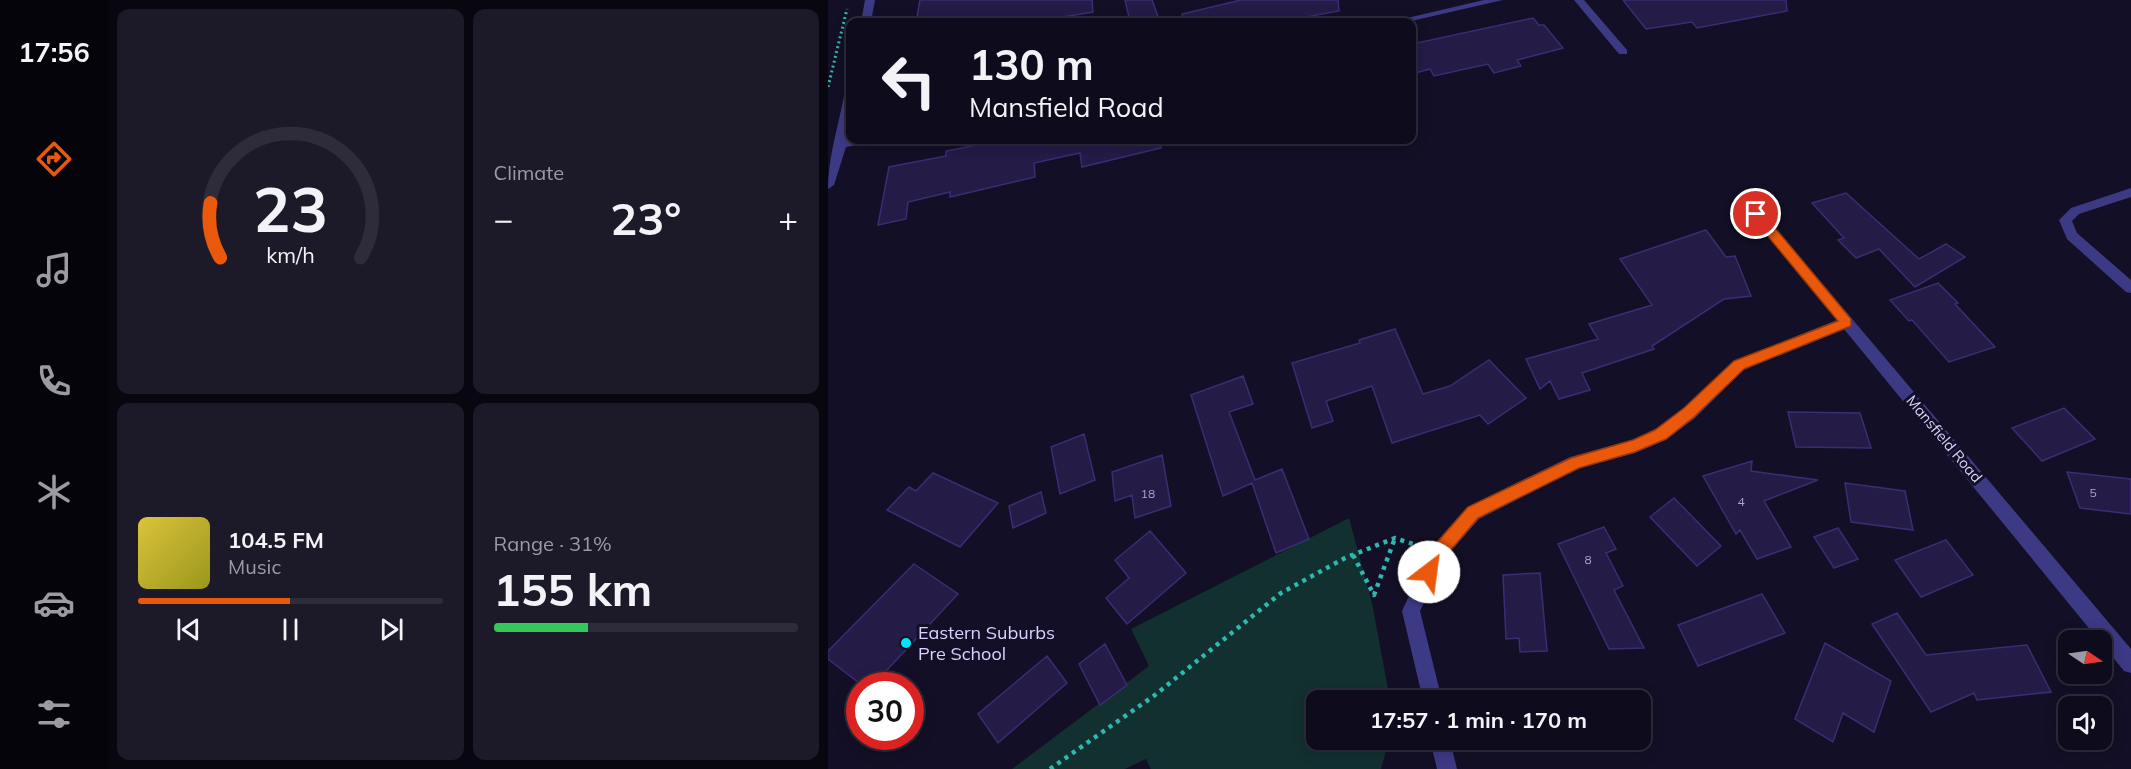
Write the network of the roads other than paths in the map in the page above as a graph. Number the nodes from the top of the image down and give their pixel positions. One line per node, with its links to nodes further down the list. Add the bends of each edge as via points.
1 (870, 0): 4 (street)
2 (1498, 0): 5 (street)
3 (1579, 0): 6 (street)
4 (867, 18)
5 (1414, 18)
6 (1623, 52)
7 (846, 117): 9 (street)
8 (846, 143): 9 (street)
9 (841, 144): 10 (street)
10 (828, 185)
11 (2131, 192): 13 (street, via 2074,211 2065,220 2072,236)
12 (1756, 214): 14 (street, Mansfield Road)
13 (2131, 288)
14 (1847, 322): 15 (street, Mansfield Road); 16 (street, via 1739,365 1660,434 1635,446 1576,462 1473,513 1438,553 1411,610)
15 (2131, 664)
16 (1430, 690)
17 (1442, 750): 18 (street)
18 (1447, 769)

